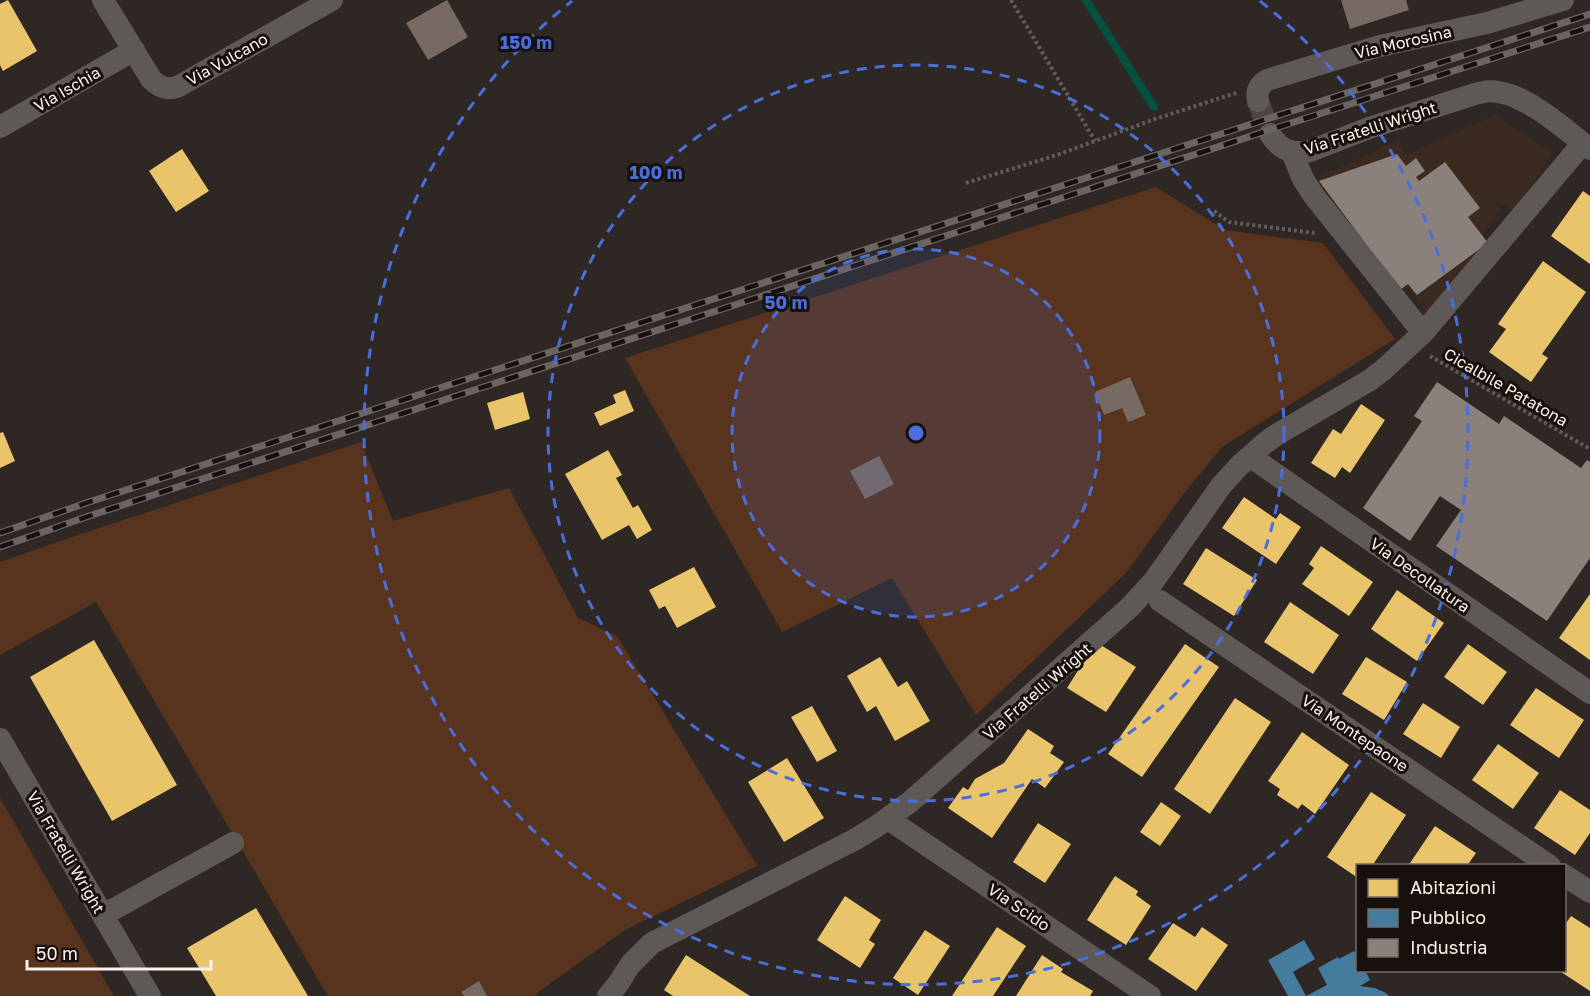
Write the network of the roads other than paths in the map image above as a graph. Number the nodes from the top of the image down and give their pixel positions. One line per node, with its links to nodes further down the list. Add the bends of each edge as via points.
1 (103, 0): 4 (street, Via Vulcano)
2 (332, 0): 4 (street, Via Vulcano, via 174,88 162,88 151,80)
3 (1563, 0): 5 (street, Via Morosina, via 1487,23 1343,56 1268,80)
4 (134, 50): 6 (street, Via Ischia)
5 (1258, 96)
6 (0, 127)
7 (1270, 134): 9 (street)
8 (1586, 146): 9 (street, Via Fratelli Wright, via 1525,101 1489,91 1369,128 1310,151); 10 (street, Via Fratelli Wright)
9 (1292, 152): 10 (street, Via Fratelli Wright, via 1303,179)
10 (1417, 338): 11 (street, Via Fratelli Wright, via 1370,380 1276,435)
11 (1251, 457): 13 (street, Via Decollatura); 15 (street, Via Fratelli Wright, via 1221,486 1145,592)
12 (1160, 601): 17 (street, Via Montepaone)
13 (1590, 693)
14 (0, 739): 20 (street, Via Fratelli Wright)
15 (888, 819): 22 (street, Via Fratelli Wright, via 652,943); 23 (street, Via Scido)
16 (233, 843): 20 (street)
17 (1547, 864)
18 (1566, 876): 19 (street)
19 (1590, 892)
20 (103, 915): 21 (street, Via Fratelli Wright)
21 (150, 996)
22 (608, 996)
23 (1150, 996)

